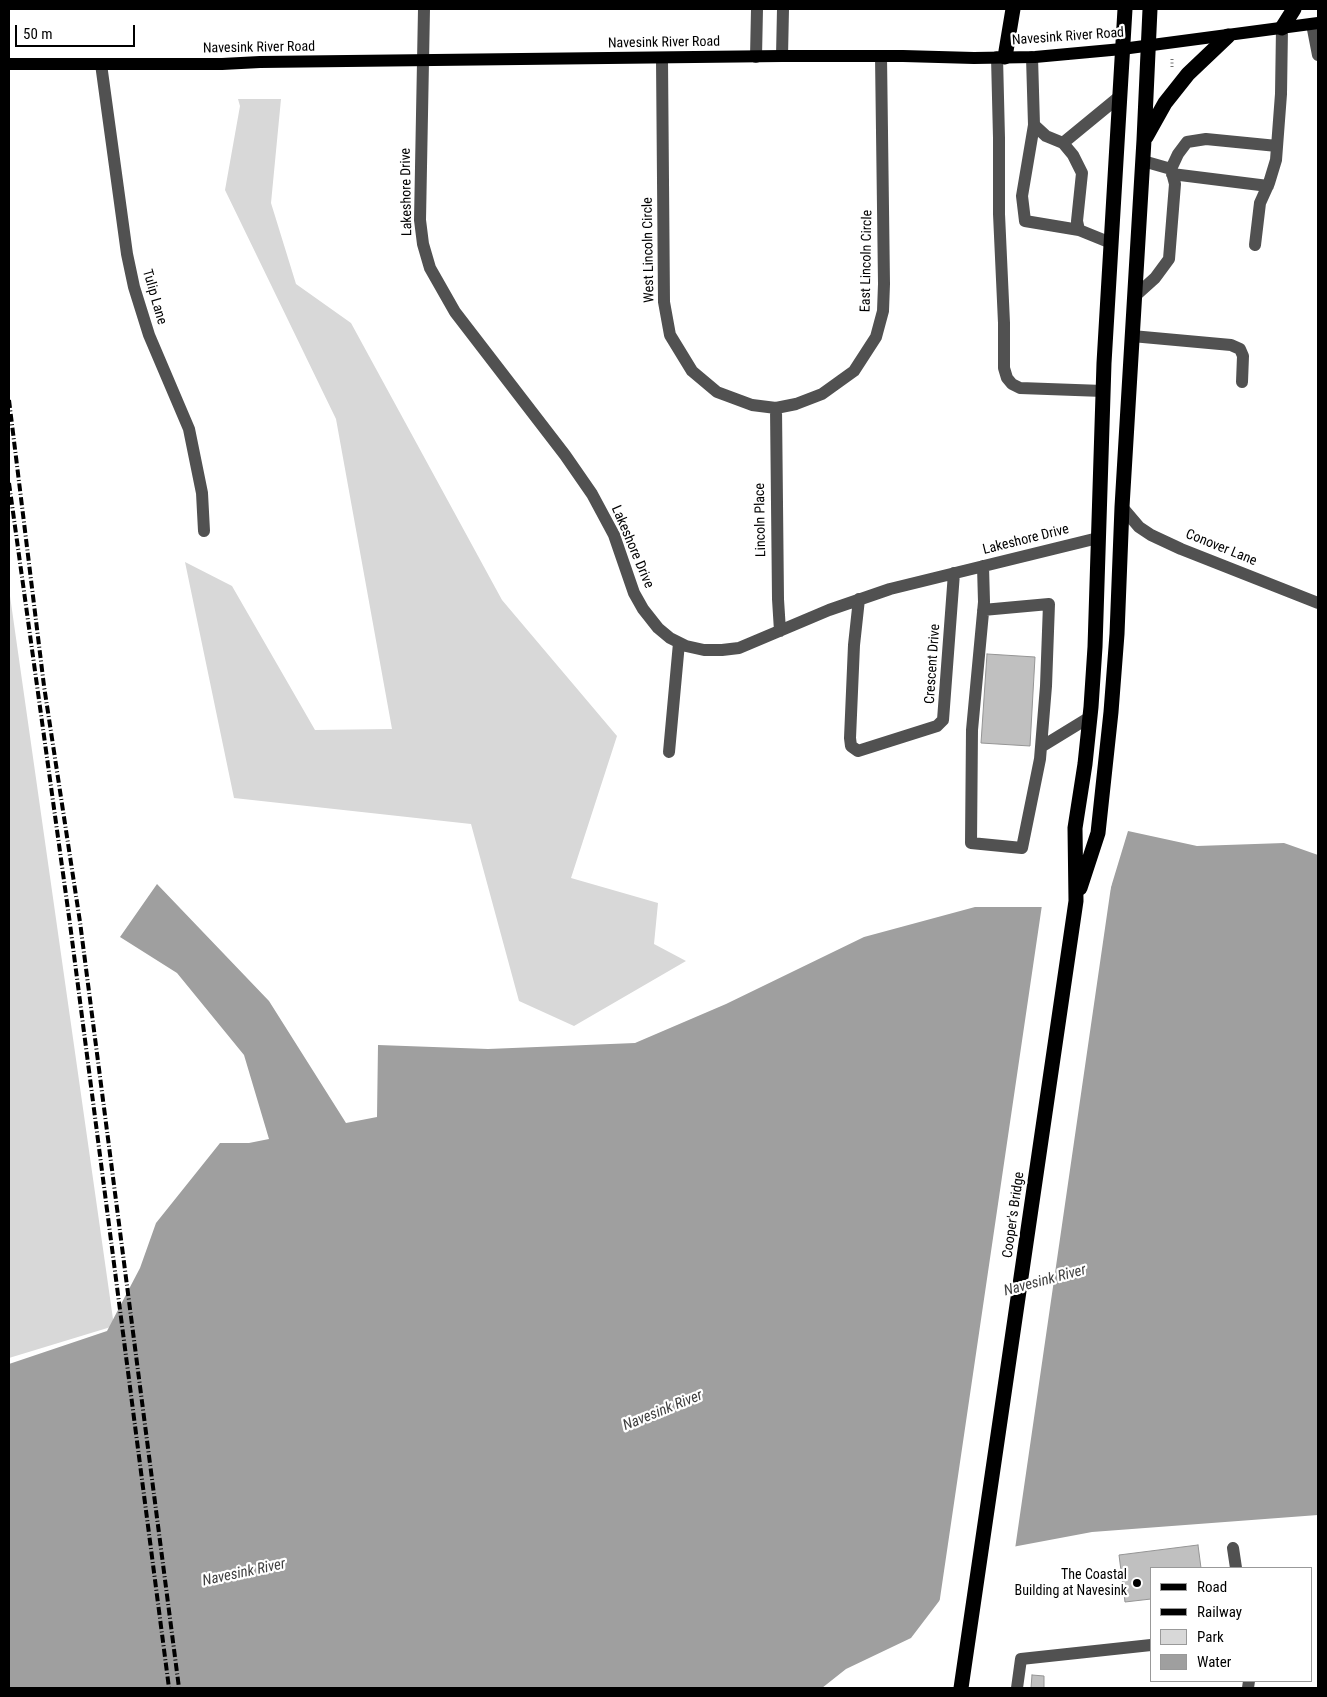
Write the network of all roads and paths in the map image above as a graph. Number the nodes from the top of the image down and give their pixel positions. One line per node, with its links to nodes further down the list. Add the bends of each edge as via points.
1 (424, 9): 21 (street, Lakeshore Drive)
2 (757, 9): 17 (street)
3 (783, 9): 14 (street)
4 (1013, 9): 18 (highway)
5 (1125, 9): 12 (highway)
6 (1150, 9): 11 (highway)
7 (1294, 9): 9 (highway)
8 (1315, 23): 9 (main road, Navesink River Road); 13 (street)
9 (1282, 28): 10 (main road, Navesink River Road); 29 (street)
10 (1228, 36): 11 (main road, Navesink River Road); 27 (highway, via 1188,74 1164,103)
11 (1148, 45): 12 (main road, Navesink River Road); 27 (highway)
12 (1122, 49): 16 (main road, Navesink River Road); 25 (highway)
13 (1318, 54)
14 (782, 56): 15 (main road, Navesink River Road); 17 (main road, Navesink River Road)
15 (880, 56): 18 (main road, Navesink River Road); 40 (street, East Lincoln Circle, via 884,284 883,311 876,337 854,371 822,394)
16 (1032, 56): 18 (main road, Navesink River Road); 26 (street)
17 (756, 57): 19 (main road, Navesink River Road)
18 (1001, 57): 39 (street, via 999,214 1006,378 1020,388)
19 (662, 59): 21 (main road, Navesink River Road); 40 (street, West Lincoln Circle, via 664,302 670,335 692,370 717,392 752,405)
20 (1172, 59): 24 (path)
21 (424, 61): 23 (main road, Navesink River Road); 50 (street, Lakeshore Drive, via 420,220 430,268 455,312 592,494 614,535 643,610 658,628)
22 (9, 64): 23 (main road, Navesink River Road)
23 (100, 64): 42 (street, Tulip Lane, via 134,287 149,335 189,429 202,493)
24 (1173, 72)
25 (1119, 97): 28 (street); 34 (highway)
26 (1034, 125): 28 (street, via 1046,136); 33 (street, via 1022,196 1025,221)
27 (1144, 140): 30 (highway)
28 (1063, 143): 33 (street, via 1082,173)
29 (1277, 146): 31 (street, via 1206,139 1187,142 1178,154); 32 (street)
30 (1143, 161): 31 (street); 36 (highway)
31 (1172, 172): 32 (street); 36 (street, via 1175,184 1169,259 1155,278)
32 (1268, 186): 35 (street, via 1260,203)
33 (1079, 230): 34 (street)
34 (1111, 243): 39 (highway)
35 (1255, 245)
36 (1135, 296): 37 (highway)
37 (1132, 336): 38 (street, via 1230,345 1240,349 1243,356); 41 (highway)
38 (1242, 382)
39 (1103, 391): 43 (highway)
40 (776, 408): 49 (street, Lincoln Place)
41 (1122, 507): 47 (street, Conover Lane, via 1139,527 1151,535); 54 (highway, via 1117,634 1105,780 1098,833)
42 (204, 531)
43 (1098, 538): 44 (street, Lakeshore Drive); 51 (highway)
44 (983, 566): 45 (street, Lakeshore Drive); 48 (street)
45 (954, 572): 46 (street, Lakeshore Drive); 46 (street, Crescent Drive, via 943,720 938,726 858,751 851,746 850,738)
46 (859, 599): 49 (street, Lakeshore Drive)
47 (1318, 603)
48 (984, 610): 52 (street, via 1049,604); 52 (street, via 972,730 971,843 1022,848)
49 (780, 632): 50 (street, Lakeshore Drive, via 739,648 722,650 704,650)
50 (678, 643): 53 (street)
51 (1090, 716): 52 (street); 54 (highway, via 1075,828)
52 (1041, 747)
53 (669, 752)
54 (1076, 901): 58 (highway, Cooper's Bridge)
55 (1233, 1548): 56 (street)
56 (1236, 1567)
57 (1150, 1645): 59 (street, via 1021,1659)
58 (961, 1688)
59 (1017, 1688)

